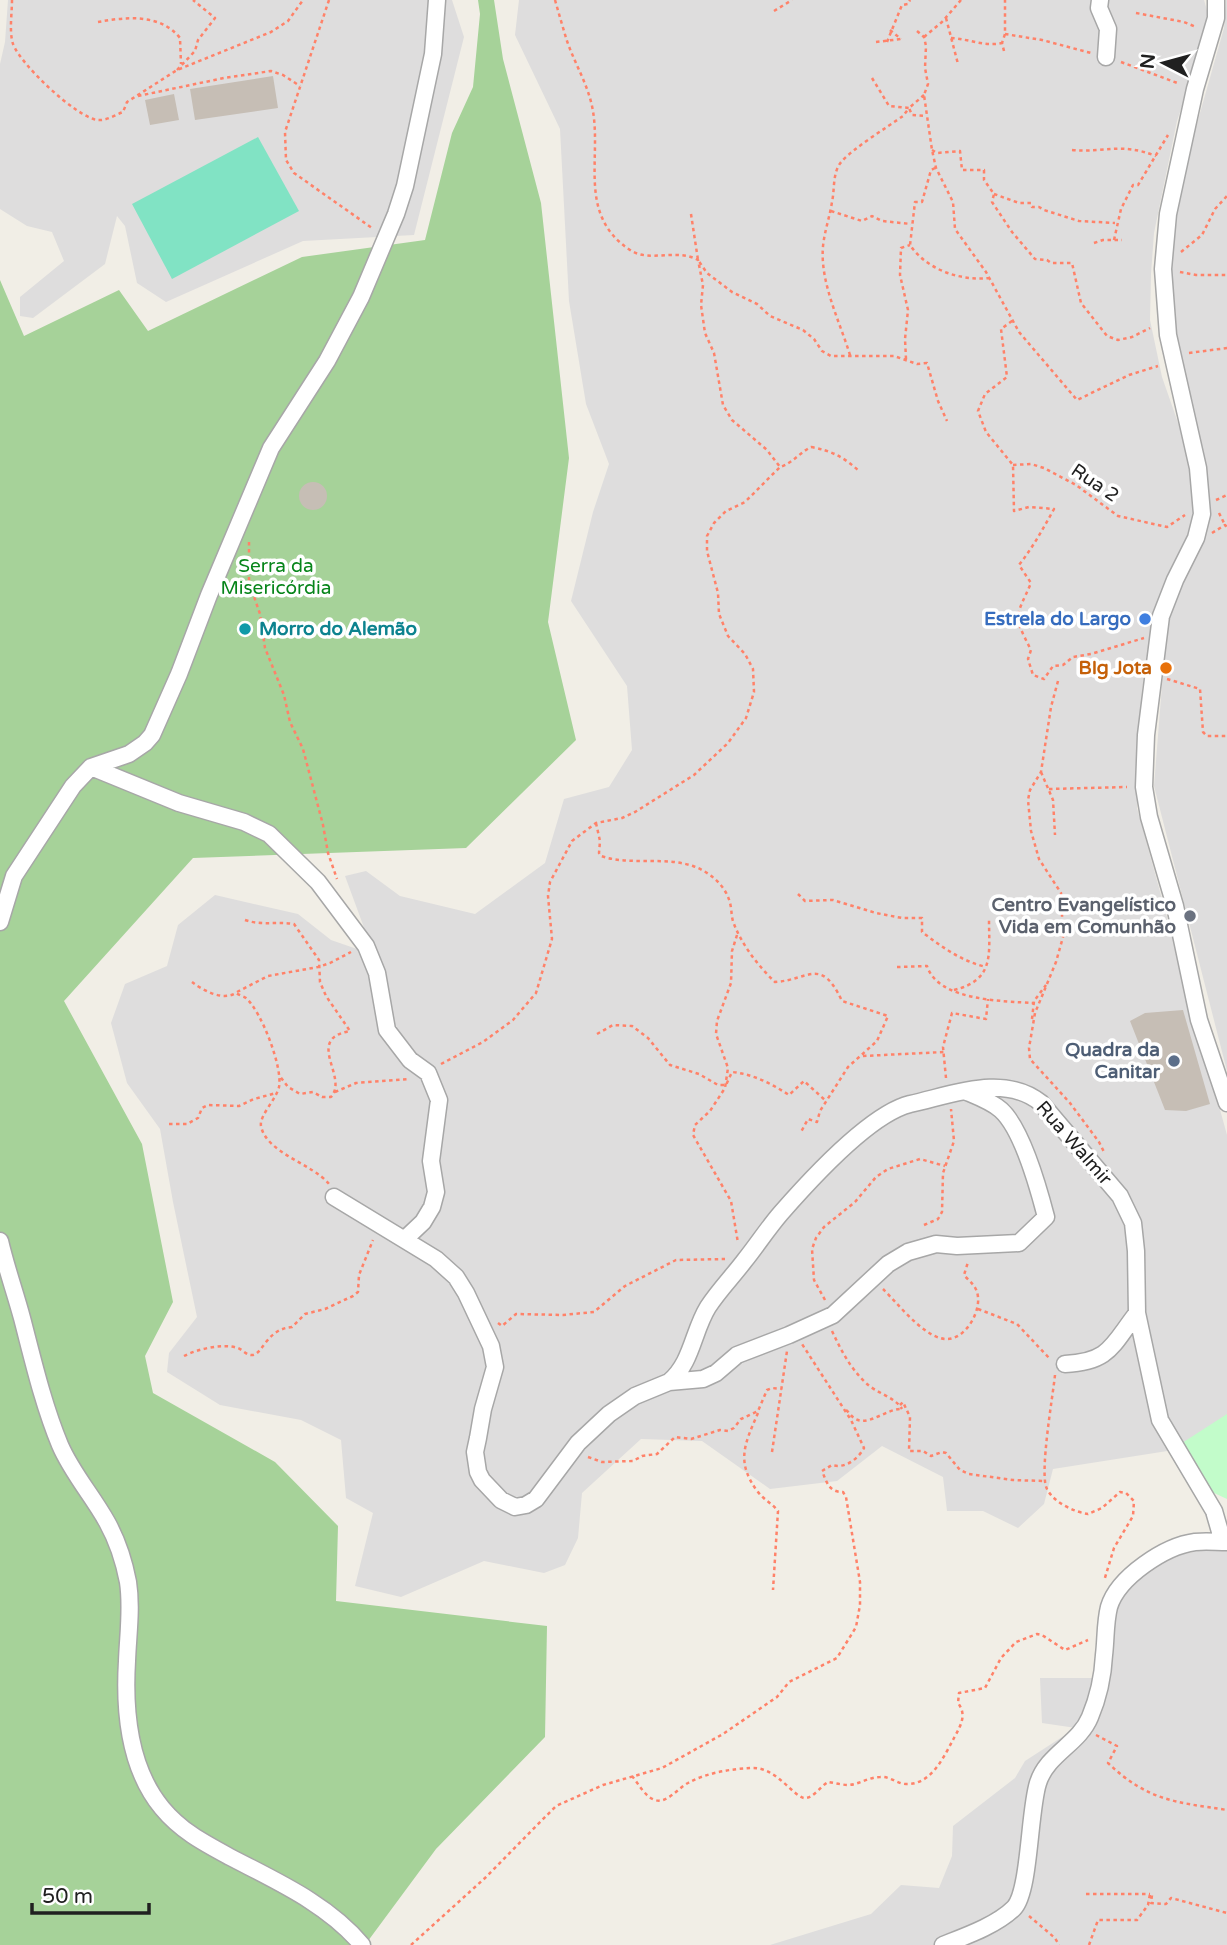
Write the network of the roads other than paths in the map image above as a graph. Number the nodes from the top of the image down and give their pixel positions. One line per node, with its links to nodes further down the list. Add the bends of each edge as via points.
1 (437, 0): 5 (street, via 424,102 405,186 386,237 344,330 271,448 152,735 129,754)
2 (1100, 0): 4 (street, via 1108,29)
3 (1216, 0): 8 (street, via 1216,18 1195,89 1168,214 1164,262 1165,320 1198,468 1202,514 1196,538 1165,602 1157,635 1144,787 1199,1020)
4 (1106, 57)
5 (91, 767): 6 (street, via 73,786 14,876); 10 (street, via 268,834 318,882 366,946 377,973 387,1030 410,1060 428,1073 439,1100 431,1161 436,1192 423,1222)
6 (0, 922)
7 (967, 1092): 12 (street, Rua Walmir, via 1000,1087 1032,1096 1120,1196 1135,1234); 14 (street, Rua Walmir, via 896,1107 821,1170 742,1259 708,1307 687,1360); 14 (street, via 1007,1116 1046,1217 1018,1243 925,1246 895,1258 829,1317 737,1355 703,1379)
8 (1227, 1103)
9 (334, 1197): 10 (street)
10 (405, 1238): 14 (street, via 456,1277 491,1346 495,1367 475,1452 482,1480 507,1505 526,1505 536,1499 578,1443 609,1413)
11 (0, 1241): 16 (street, via 59,1443 121,1553 131,1609 128,1719 141,1772 161,1807 182,1829 325,1911)
12 (1138, 1313): 13 (street, via 1106,1354 1093,1361); 15 (street, Rua Walmir, via 1160,1420 1214,1511)
13 (1062, 1364)
14 (669, 1382)
15 (1225, 1542): 17 (street, via 1180,1545 1153,1558 1121,1585 1110,1606 1101,1680 1090,1719 1043,1770 1037,1786 1025,1878 1015,1906)
16 (362, 1945)
17 (943, 1945)

